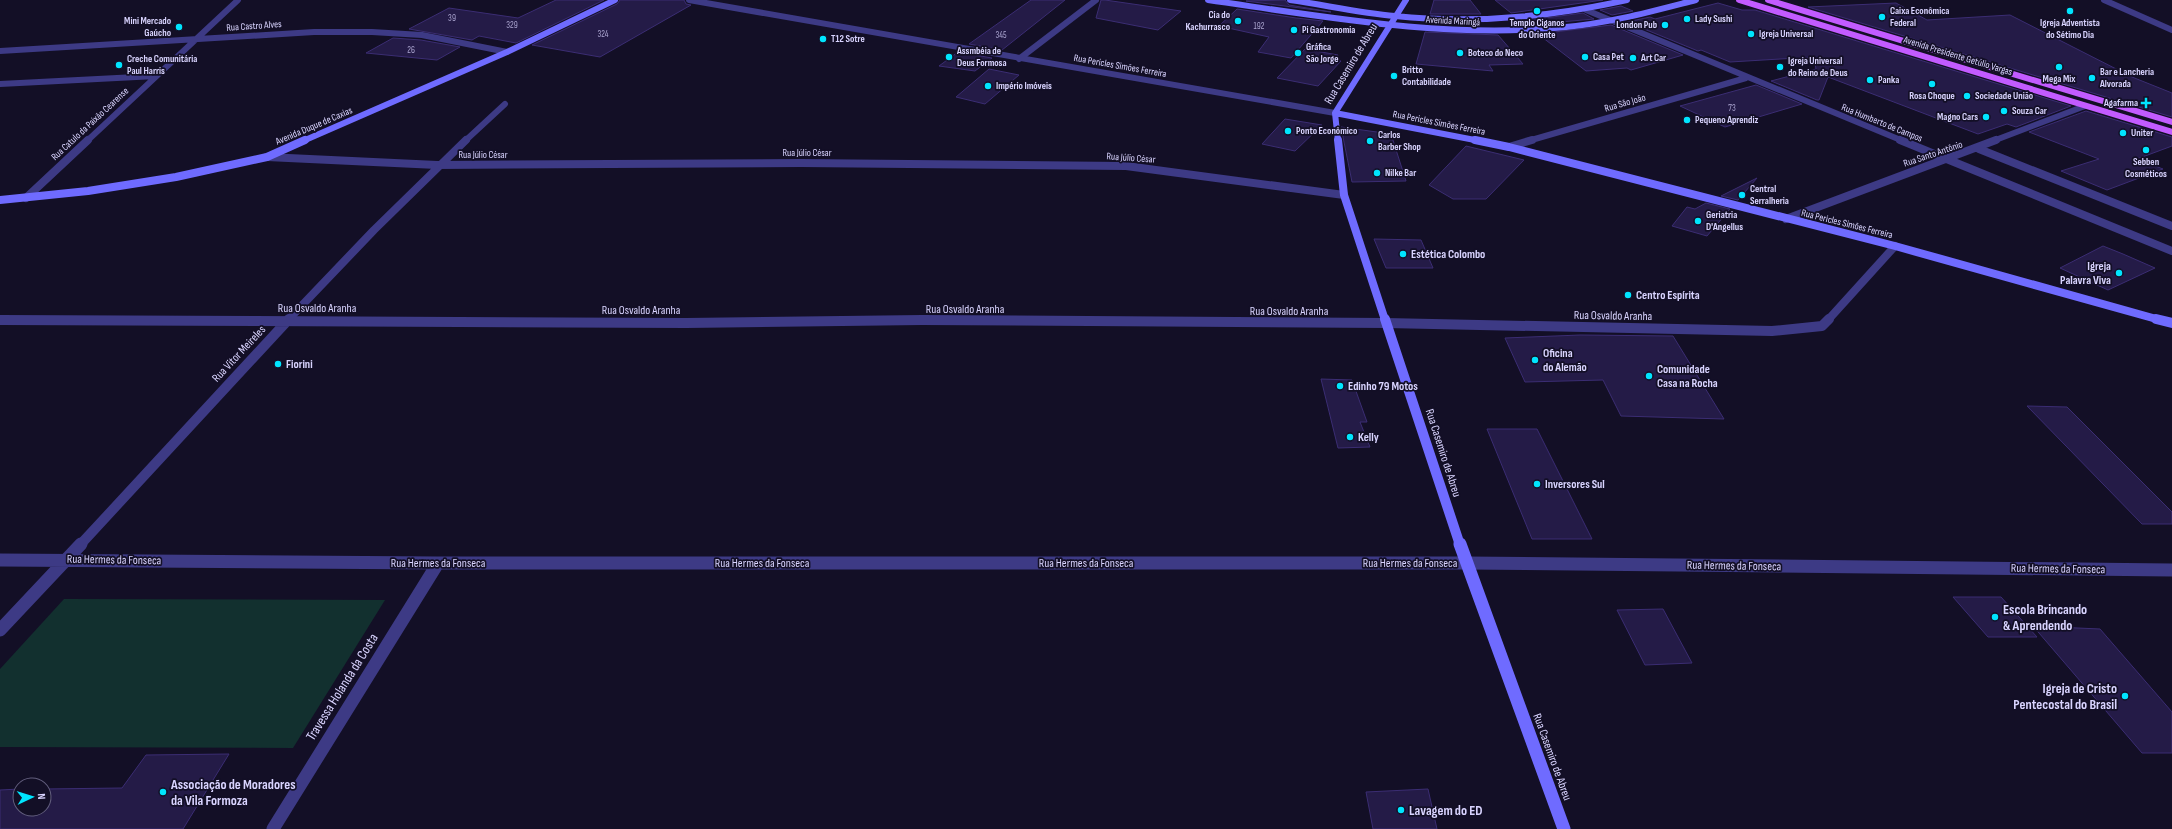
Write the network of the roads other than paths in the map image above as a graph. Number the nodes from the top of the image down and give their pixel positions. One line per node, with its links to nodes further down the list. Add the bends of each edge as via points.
1 (238, 0): 18 (street, Rua Catulo da Paixão Cearense)
2 (615, 0): 20 (street, Avenida Duque de Caxias)
3 (689, 0): 21 (street, Rua Pericles Simões Ferreira)
4 (1096, 0): 21 (street)
5 (1208, 0): 16 (street, Avenida Maringá)
6 (1290, 0): 14 (street, Avenida Maringá)
7 (1406, 0): 14 (street, Rua Casemiro de Abreu)
8 (1627, 0): 13 (street, Avenida Maringá)
9 (1696, 0): 15 (street, Avenida Maringá)
10 (1739, 0): 26 (main road, Avenida Presidente Getúlio Vargas)
11 (1768, 0): 28 (main road, Avenida Presidente Getúlio Vargas)
12 (2104, 0): 17 (street)
13 (1586, 10): 14 (street, Avenida Maringá, via 1548,16); 15 (street, Rua Humberto de Campos)
14 (1395, 16): 16 (street, Rua Casemiro de Abreu)
15 (1612, 21): 16 (street, Avenida Maringá, via 1565,27 1482,31); 23 (street, Rua Humberto de Campos)
16 (1389, 26): 27 (street, Rua Casemiro de Abreu)
17 (2172, 30)
18 (195, 40): 19 (street, Rua Castro Alves); 20 (street, Rua Castro Alves, via 314,32 372,32 422,35); 22 (street, Rua Catulo da Paixão Cearense)
19 (0, 51)
20 (507, 52): 32 (street, Avenida Duque de Caxias)
21 (1019, 59): 27 (street, Rua Pericles Simões Ferreira)
22 (156, 76): 24 (street); 36 (street, Rua Catulo da Paixão Cearense)
23 (1746, 78): 30 (street, Rua São João); 33 (street, Rua Humberto de Campos)
24 (0, 84)
25 (505, 104): 34 (street, Rua Vitor Meireles)
26 (2085, 106): 29 (main road, Avenida Presidente Getúlio Vargas); 31 (street, Rua Santo Antônio)
27 (1336, 113): 30 (street, Rua Pericles Simões Ferreira); 35 (street, Rua Casemiro de Abreu)
28 (2172, 122)
29 (2172, 132)
30 (1509, 147): 38 (street, Rua Pericles Simões Ferreira)
31 (1978, 149): 33 (street, Rua Santo Antônio); 39 (street)
32 (267, 157): 34 (street, Rua Júlio César); 36 (street, Avenida Duque de Caxias, via 176,177)
33 (1944, 159): 38 (street, Rua Santo Antônio); 41 (street, Rua Humberto de Campos)
34 (438, 165): 35 (street, Rua Júlio César, via 801,163 1126,166); 43 (street, Rua Vitor Meireles)
35 (1344, 195): 44 (street, Rua Casemiro de Abreu)
36 (26, 198): 37 (street, Avenida Duque de Caxias)
37 (0, 200)
38 (1786, 219): 40 (street, Rua Pericles Simões Ferreira)
39 (2172, 226)
40 (1895, 246): 44 (street, Rua Osvaldo Aranha, via 1840,310 1822,326 1772,331); 45 (street, Rua Pericles Simões Ferreira)
41 (2172, 251)
42 (0, 320): 43 (street, Rua Osvaldo Aranha)
43 (288, 320): 44 (street, Rua Osvaldo Aranha); 46 (street, Rua Vitor Meireles)
44 (1386, 323): 49 (street, Rua Casemiro de Abreu)
45 (2172, 323)
46 (67, 559): 47 (street, Rua Hermes da Fonseca); 48 (street, Rua Hermes da Fonseca); 51 (street, Rua Vitor Meireles)
47 (0, 560)
48 (438, 563): 49 (street, Rua Hermes da Fonseca); 52 (street, Travessa Holanda da Costa)
49 (1466, 563): 50 (street, Rua Hermes da Fonseca); 53 (street, Rua Casemiro de Abreu)
50 (2172, 570)
51 (0, 630)
52 (273, 829)
53 (1564, 829)

